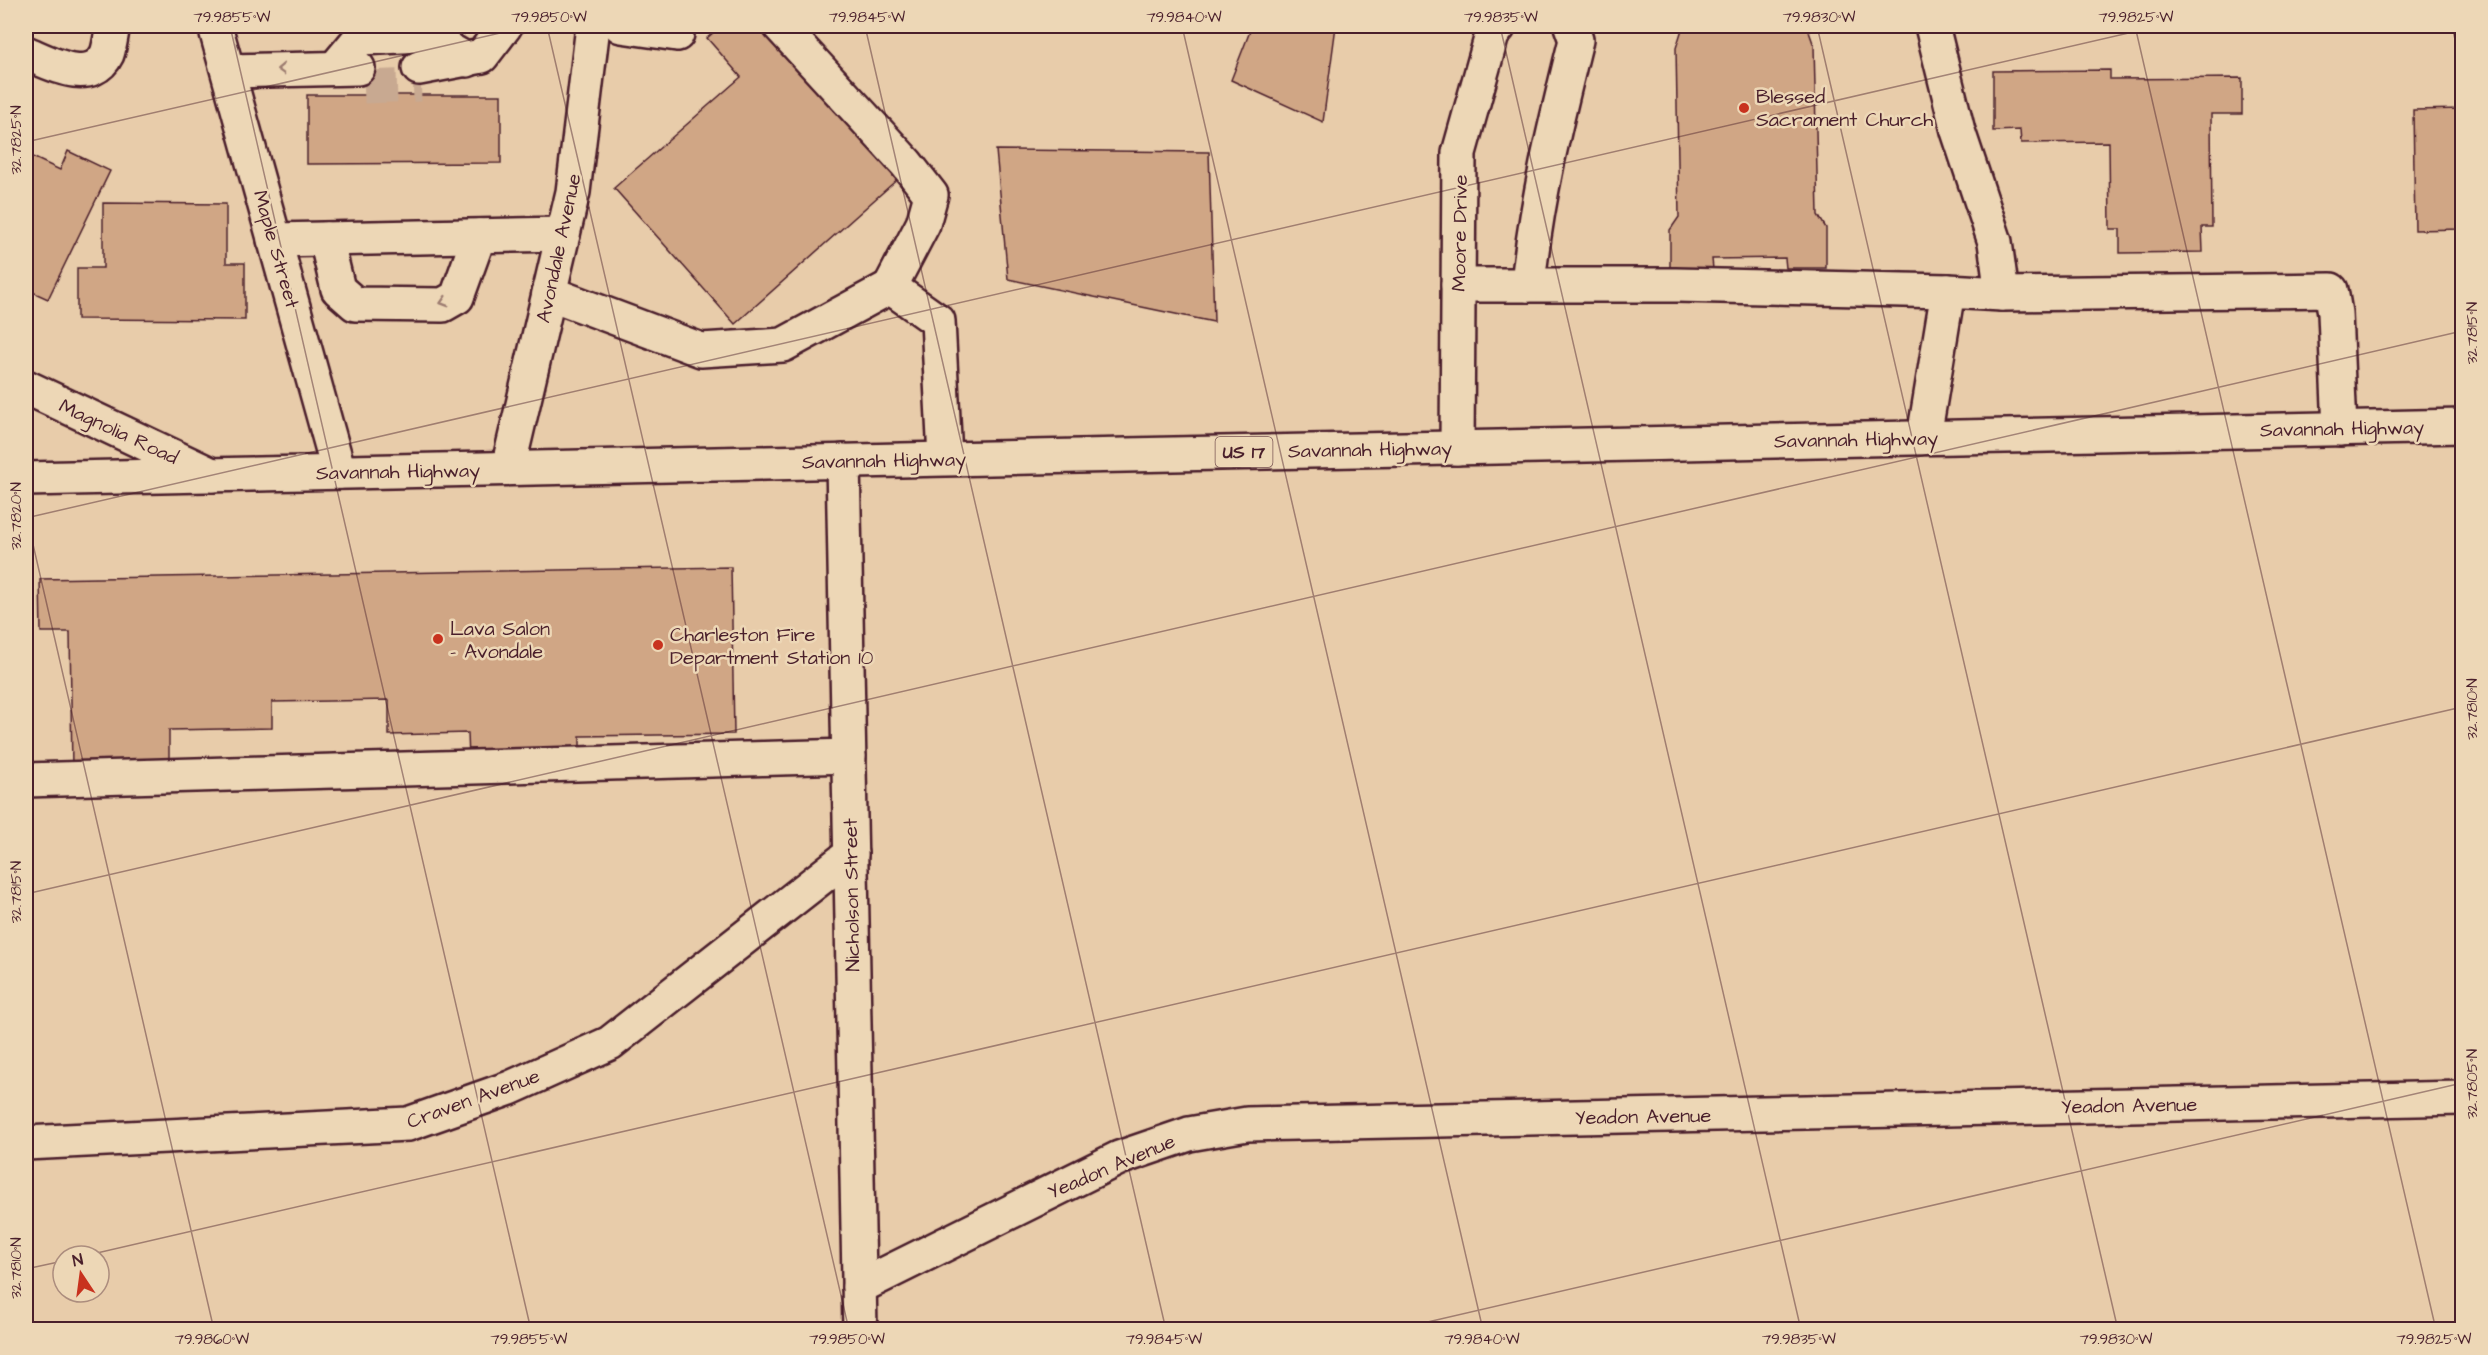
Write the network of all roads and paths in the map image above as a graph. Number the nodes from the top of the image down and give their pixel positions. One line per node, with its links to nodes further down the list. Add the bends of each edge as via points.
1 (113, 26): 11 (main road, via 107,54 96,67 77,72)
2 (215, 26): 13 (main road, Maple Street)
3 (505, 26): 12 (main road, via 482,56)
4 (593, 26): 15 (main road, Avondale Avenue, via 573,192)
5 (621, 26): 10 (main road)
6 (780, 26): 21 (main road, via 931,195 923,224)
7 (1499, 26): 19 (main road, Moore Drive, via 1492,35 1459,153)
8 (1571, 26): 20 (main road, via 1576,40 1546,163)
9 (1932, 26): 24 (main road, via 1958,131 1995,242)
10 (677, 34)
11 (26, 52)
12 (466, 60): 13 (main road, one-way to 13, via 423,35 360,38 354,74); 14 (main road)
13 (228, 71): 18 (main road, Maple Street)
14 (420, 77)
15 (563, 234): 16 (main road); 23 (main road, Avondale Avenue)
16 (479, 236): 17 (main road); 17 (main road, one-way to 17, via 457,297 443,305 355,304 338,290)
17 (326, 239): 18 (main road)
18 (274, 240): 33 (main road, Maple Street)
19 (1458, 285): 20 (main road); 29 (main road, Moore Drive)
20 (1528, 285): 22 (main road)
21 (890, 287): 23 (main road, via 783,345 700,350); 30 (main road, via 938,321)
22 (1948, 291): 24 (main road); 28 (main road)
23 (549, 293): 32 (main road, Avondale Avenue)
24 (2002, 294): 27 (main road, via 2331,290)
25 (26, 387): 34 (main road, Magnolia Road)
26 (2463, 426): 27 (main road, Savannah Highway / US 17)
27 (2340, 429): 28 (main road, Savannah Highway / US 17)
28 (1924, 437): 29 (main road, Savannah Highway / US 17)
29 (1457, 447): 30 (main road, Savannah Highway / US 17)
30 (945, 458): 31 (main road, Savannah Highway / US 17)
31 (843, 461): 32 (main road, Savannah Highway / US 17); 36 (main road, Nicholson Street)
32 (507, 468): 33 (main road, Savannah Highway / US 17)
33 (339, 472): 34 (main road, Savannah Highway / US 17)
34 (212, 475): 35 (main road, Savannah Highway / US 17)
35 (26, 480)
36 (849, 756): 37 (main road); 38 (main road, Nicholson Street)
37 (26, 780)
38 (850, 854): 40 (main road, Craven Avenue, via 610,1043 510,1088 408,1124); 41 (main road, Nicholson Street)
39 (2463, 1098): 41 (main road, Yeadon Avenue, via 1247,1124 1189,1134 1119,1158)
40 (26, 1143)
41 (859, 1287): 42 (main road, Nicholson Street)
42 (860, 1329)

